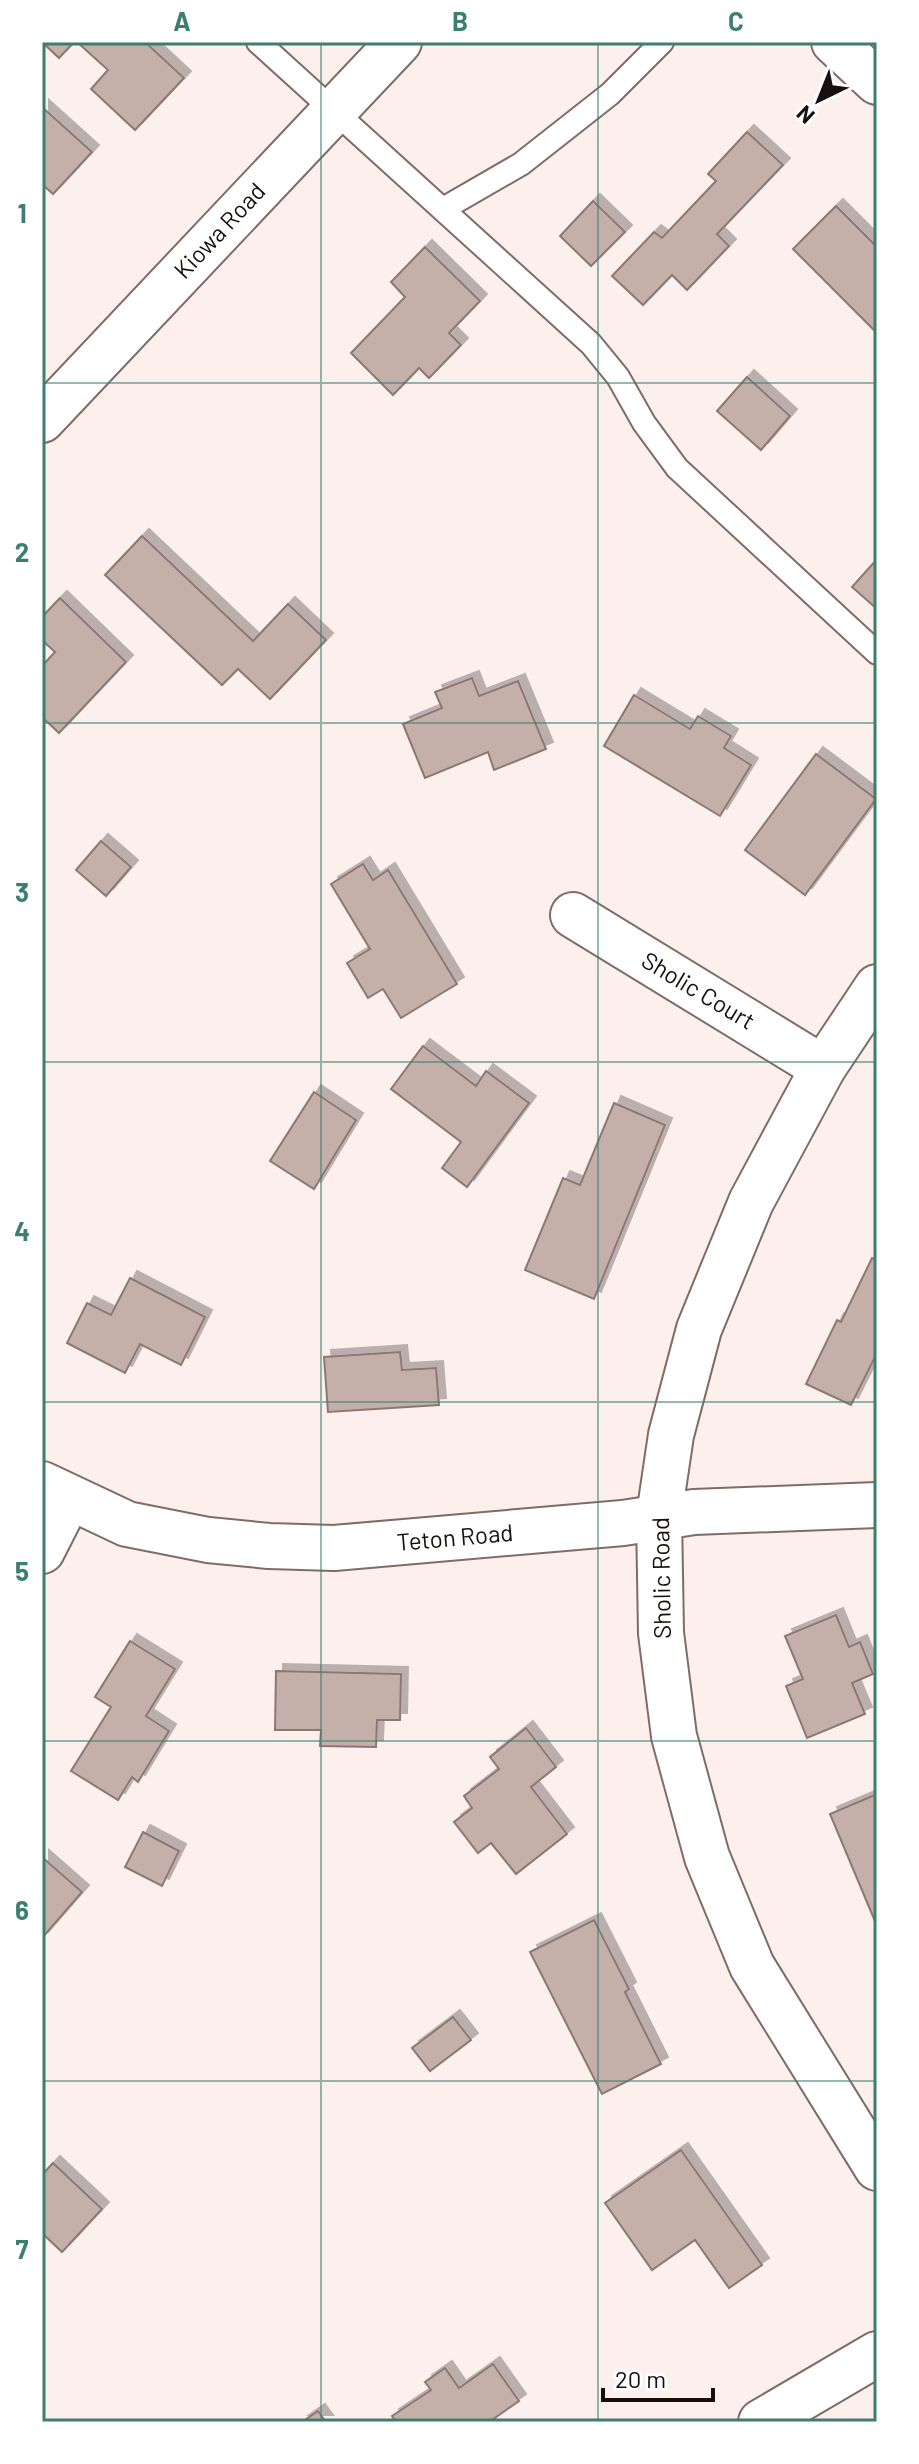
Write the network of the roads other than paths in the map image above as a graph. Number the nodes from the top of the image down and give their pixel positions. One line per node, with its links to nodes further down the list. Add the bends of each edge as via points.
1 (258, 42): 6 (lane)
2 (399, 42): 6 (street, Kiowa Road)
3 (662, 42): 7 (lane, via 610,94 521,164)
4 (834, 42): 5 (street)
5 (877, 82)
6 (334, 111): 7 (lane); 8 (street, Kiowa Road)
7 (443, 209): 9 (lane, via 591,344 677,468)
8 (43, 417)
9 (877, 653)
10 (573, 915): 12 (street, Sholic Court)
11 (877, 987): 12 (street, Sholic Road)
12 (823, 1068): 15 (street, Sholic Road, via 751,1202 699,1329 671,1435)
13 (56, 1491): 15 (street, Teton Road, via 127,1524 282,1547 334,1548); 16 (street)
14 (877, 1505): 15 (street, Teton Road)
15 (659, 1516): 17 (street, Sholic Road, via 661,1633 674,1736 707,1857 752,1966)
16 (42, 1551)
17 (877, 2168)
18 (877, 2354): 19 (street)
19 (761, 2422)

